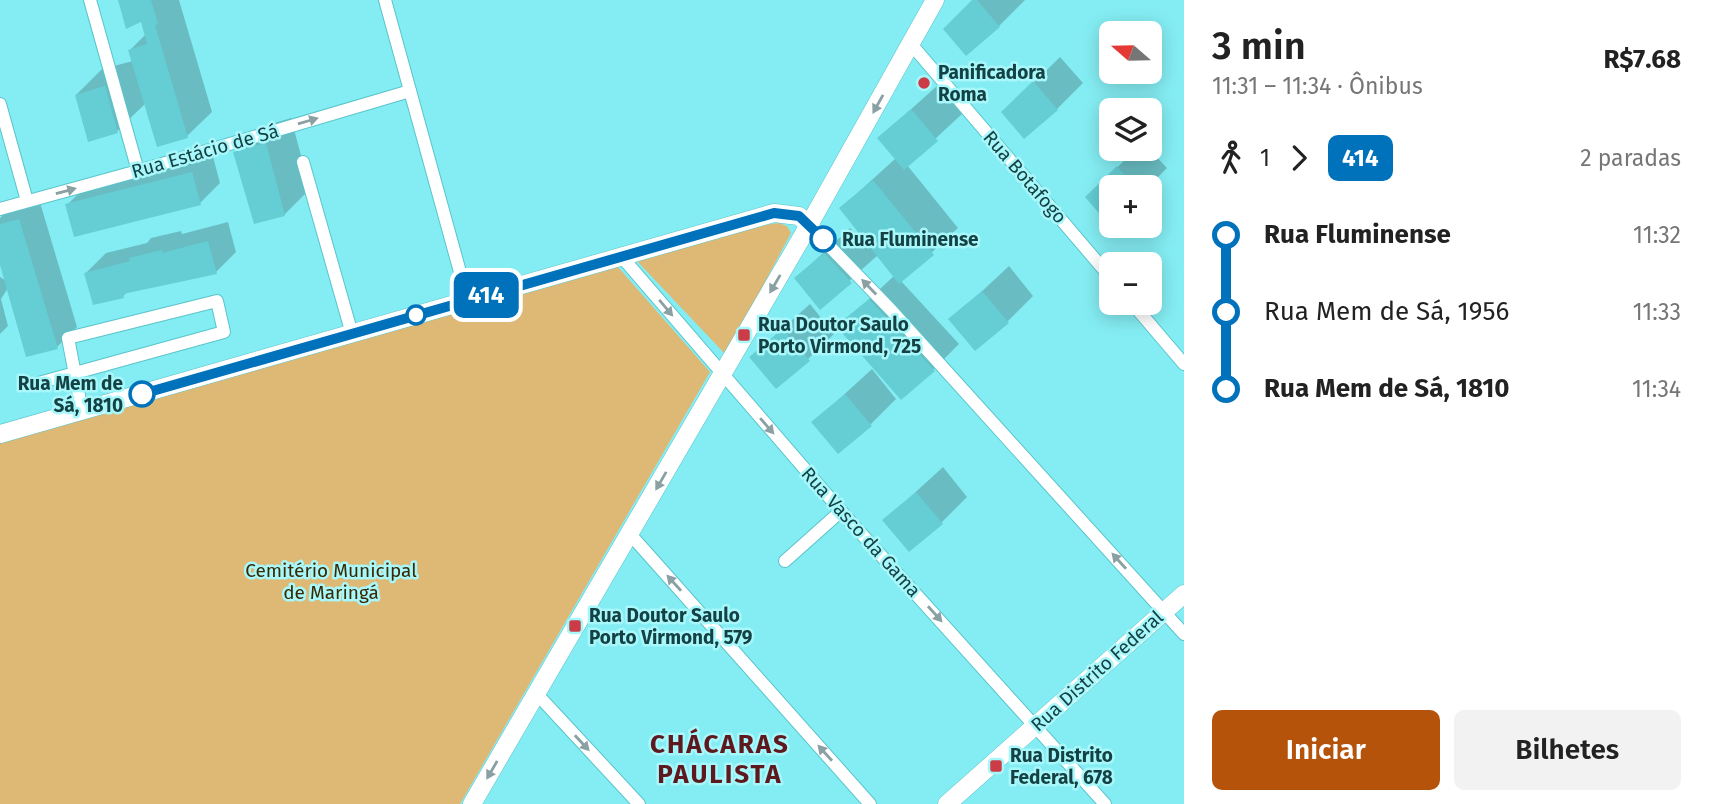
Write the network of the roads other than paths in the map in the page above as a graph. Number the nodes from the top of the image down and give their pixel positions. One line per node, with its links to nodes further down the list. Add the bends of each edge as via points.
1 (90, 0): 8 (street)
2 (385, 0): 5 (street)
3 (935, 0): 4 (street)
4 (911, 44): 11 (street, one-way to 11); 13 (street, Rua Botafogo)
5 (410, 91): 8 (street, Rua Estácio de Sá, one-way to 5); 14 (street)
6 (0, 104): 9 (street)
7 (303, 162): 16 (street)
8 (138, 171): 9 (street, Rua Estácio de Sá, one-way to 8)
9 (27, 201): 10 (street, Rua Estácio de Sá)
10 (0, 209)
11 (810, 225): 12 (street, via 799,216 774,213); 19 (street, one-way to 19); 27 (street, one-way to 11)
12 (622, 257): 14 (street); 19 (street, Rua Vasco da Gama, one-way to 19)
13 (1099, 264)
14 (468, 301): 16 (street)
15 (1142, 315): 17 (street)
16 (352, 334): 21 (street)
17 (1184, 364)
18 (74, 373): 18 (street, via 224,332 217,300 68,338); 20 (street); 21 (street)
19 (722, 375): 23 (street, Rua Vasco da Gama, one-way to 23); 24 (street, one-way to 24)
20 (35, 384)
21 (82, 411): 22 (street)
22 (0, 434)
23 (841, 511): 25 (street); 30 (street, Rua Vasco da Gama, one-way to 30)
24 (630, 534): 29 (street); 33 (street, one-way to 24)
25 (785, 561)
26 (1184, 594): 27 (street, Rua Distrito Federal)
27 (1164, 611): 28 (street); 30 (street, Rua Distrito Federal)
28 (1184, 634)
29 (536, 693): 31 (street, one-way to 31); 32 (street, one-way to 32)
30 (1036, 725): 34 (street, Rua Distrito Federal); 35 (street, Rua Vasco da Gama)
31 (472, 804)
32 (639, 804)
33 (870, 804)
34 (947, 804)
35 (1105, 804)

